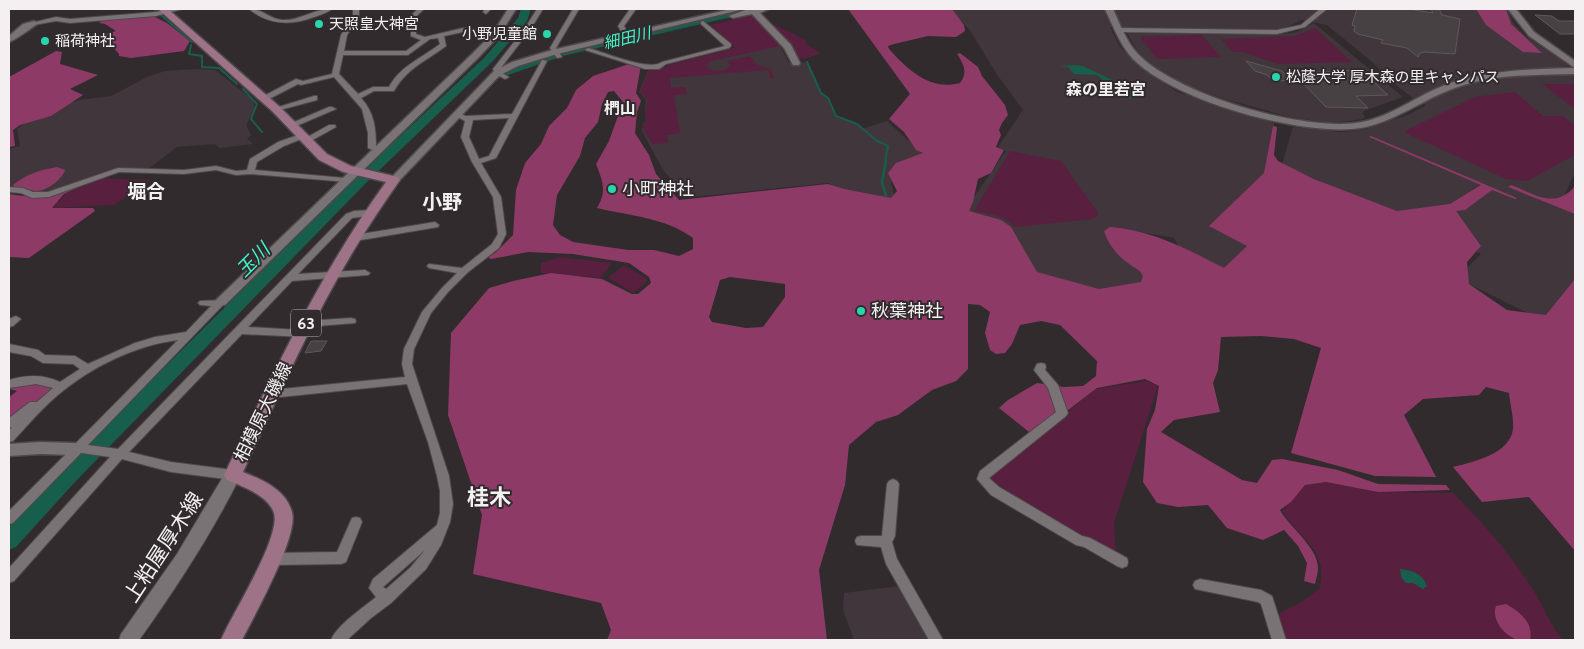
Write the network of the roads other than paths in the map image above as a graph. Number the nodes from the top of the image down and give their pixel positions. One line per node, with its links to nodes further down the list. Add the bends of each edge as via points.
1 (180, 9): 16 (street)
2 (252, 9): 3 (street, via 273,20 285,22)
3 (329, 9)
4 (356, 9): 26 (street, via 356,17 344,35)
5 (421, 9): 23 (street, via 403,25 414,28 413,36)
6 (512, 9): 20 (street)
7 (540, 9): 33 (street, via 496,70)
8 (576, 9): 27 (street, via 553,48)
9 (633, 9): 22 (street, via 621,26)
10 (740, 9): 17 (street)
11 (765, 9): 15 (street)
12 (1109, 9): 19 (street)
13 (1324, 9): 19 (street, via 1303,26 1277,32)
14 (1512, 9): 30 (street, via 1532,35)
15 (753, 10): 17 (street); 29 (street, via 788,47)
16 (162, 12): 18 (street); 35 (main road)
17 (699, 21): 22 (street); 25 (street, via 729,45 659,67 639,66)
18 (34, 23): 24 (street)
19 (1119, 30): 31 (street, via 1136,57 1180,86 1228,104 1318,127 1350,127 1372,122 1468,81 1511,74)
20 (496, 34): 21 (street, via 462,30); 44 (street)
21 (441, 36): 23 (street); 34 (street, via 444,45 410,66 395,80 392,89 373,89)
22 (630, 38): 25 (street); 27 (street)
23 (424, 39): 26 (street, via 408,53)
24 (9, 40)
25 (588, 50): 27 (street)
26 (339, 52): 32 (street)
27 (557, 54): 28 (street); 33 (street, via 514,64)
28 (544, 62): 33 (street); 40 (street)
29 (796, 63)
30 (1575, 66)
31 (1575, 71)
32 (335, 75): 34 (street); 35 (street, via 299,81)
33 (501, 75): 39 (street, via 474,98)
34 (358, 97): 44 (street, via 366,108 372,148)
35 (264, 98): 37 (main road)
36 (314, 98): 37 (street)
37 (276, 109): 41 (main road)
38 (332, 109): 41 (street)
39 (462, 116): 40 (street); 45 (street, via 469,123 465,137); 48 (street)
40 (514, 116): 45 (street, via 492,158)
41 (291, 125): 43 (main road)
42 (332, 127): 43 (street)
43 (304, 138): 46 (main road, via 323,157); 47 (street, via 281,144 253,161)
44 (377, 150): 46 (street)
45 (476, 162): 55 (street, via 498,197 502,234 496,246)
46 (357, 171): 48 (main road); 49 (street)
47 (251, 172): 49 (street); 50 (street, via 236,173 216,168 184,172 118,170 46,195 32,196 24,191)
48 (390, 179): 51 (main road, 相模原大磯線 / 63)
49 (346, 180): 59 (street)
50 (9, 190)
51 (370, 213): 53 (main road, 相模原大磯線 / 63); 58 (street, via 349,216)
52 (435, 225): 53 (street)
53 (355, 238): 57 (main road, 相模原大磯線 / 63)
54 (432, 266): 55 (street)
55 (464, 271): 68 (street, via 434,302 414,336 407,364)
56 (366, 273): 57 (street)
57 (332, 276): 58 (street); 62 (main road, 相模原大磯線 / 63)
58 (289, 278): 63 (street)
59 (221, 302): 60 (street); 64 (street)
60 (203, 303)
61 (351, 321): 62 (street)
62 (303, 329): 63 (street); 71 (main road, 相模原大磯線 / 63)
63 (238, 330): 76 (street)
64 (189, 335): 67 (street, via 135,346); 74 (street)
65 (9, 348): 67 (street, via 43,358 75,360)
66 (1041, 367): 84 (street, via 1041,374 1053,385 1062,412 982,478 994,491)
67 (88, 370): 70 (street)
68 (411, 380): 71 (street); 89 (street, via 444,482 445,519 441,528 378,583 376,588 386,598)
69 (9, 384): 70 (street, via 25,380 53,382)
70 (57, 391): 72 (street); 73 (street)
71 (271, 394): 77 (main road, 相模原大磯線 / 63)
72 (9, 424)
73 (9, 438)
74 (77, 449): 75 (street); 76 (street); 79 (street)
75 (9, 450)
76 (118, 454): 77 (street, via 171,467); 85 (street)
77 (233, 475): 83 (main road, 相模原大磯線, via 266,492 283,513 282,530); 87 (main road, 上粕屋厚木線, via 194,546)
78 (893, 484): 82 (street)
79 (9, 518)
80 (356, 522): 83 (street, via 341,558)
81 (861, 541): 82 (street)
82 (886, 542): 90 (street, via 891,560)
83 (271, 558): 88 (main road, 相模原大磯線)
84 (1122, 562)
85 (9, 577)
86 (1200, 585): 91 (street, via 1261,596 1266,600)
87 (128, 640)
88 (231, 640)
89 (338, 640)
90 (936, 640)
91 (1279, 640)

